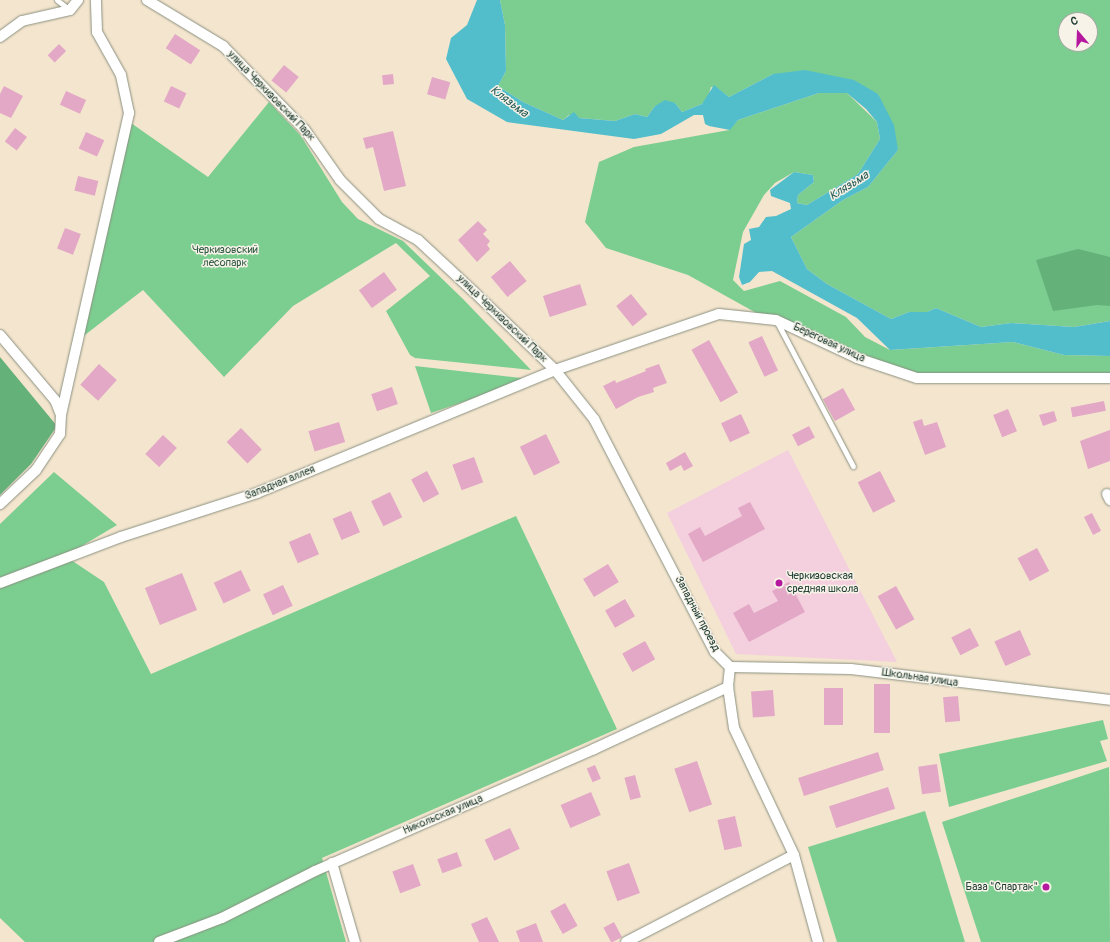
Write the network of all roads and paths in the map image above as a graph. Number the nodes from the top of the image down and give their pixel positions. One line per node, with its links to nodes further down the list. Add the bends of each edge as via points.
1 (57, 0): 5 (lane)
2 (78, 0): 5 (street)
3 (96, 0): 11 (street, via 97,32 121,76 129,113)
4 (147, 0): 9 (street, улица Черкизовский Парк, via 223,46 306,130 340,180 379,219 418,240)
5 (70, 10): 6 (street, via 22,21)
6 (0, 37)
7 (776, 320): 9 (street, Береговая улица, via 719,314); 10 (street, Береговая улица, via 857,358 917,378); 12 (lane)
8 (0, 335): 11 (street, via 55,400)
9 (555, 370): 14 (street, Западная аллея, via 257,493 121,537); 15 (street, Западный проезд, via 594,419 716,652)
10 (1110, 378)
11 (61, 415): 13 (street, via 60,434 36,470)
12 (853, 466)
13 (0, 504)
14 (0, 583)
15 (730, 667): 16 (street); 17 (street, Школьная улица, via 851,669)
16 (728, 687): 18 (street, via 734,728); 19 (street, Никольская улица, via 594,750)
17 (1110, 700)
18 (794, 855): 22 (street); 23 (street)
19 (332, 863): 20 (street, Никольская улица, via 222,918); 21 (street)
20 (159, 942)
21 (355, 942)
22 (626, 942)
23 (818, 942)

